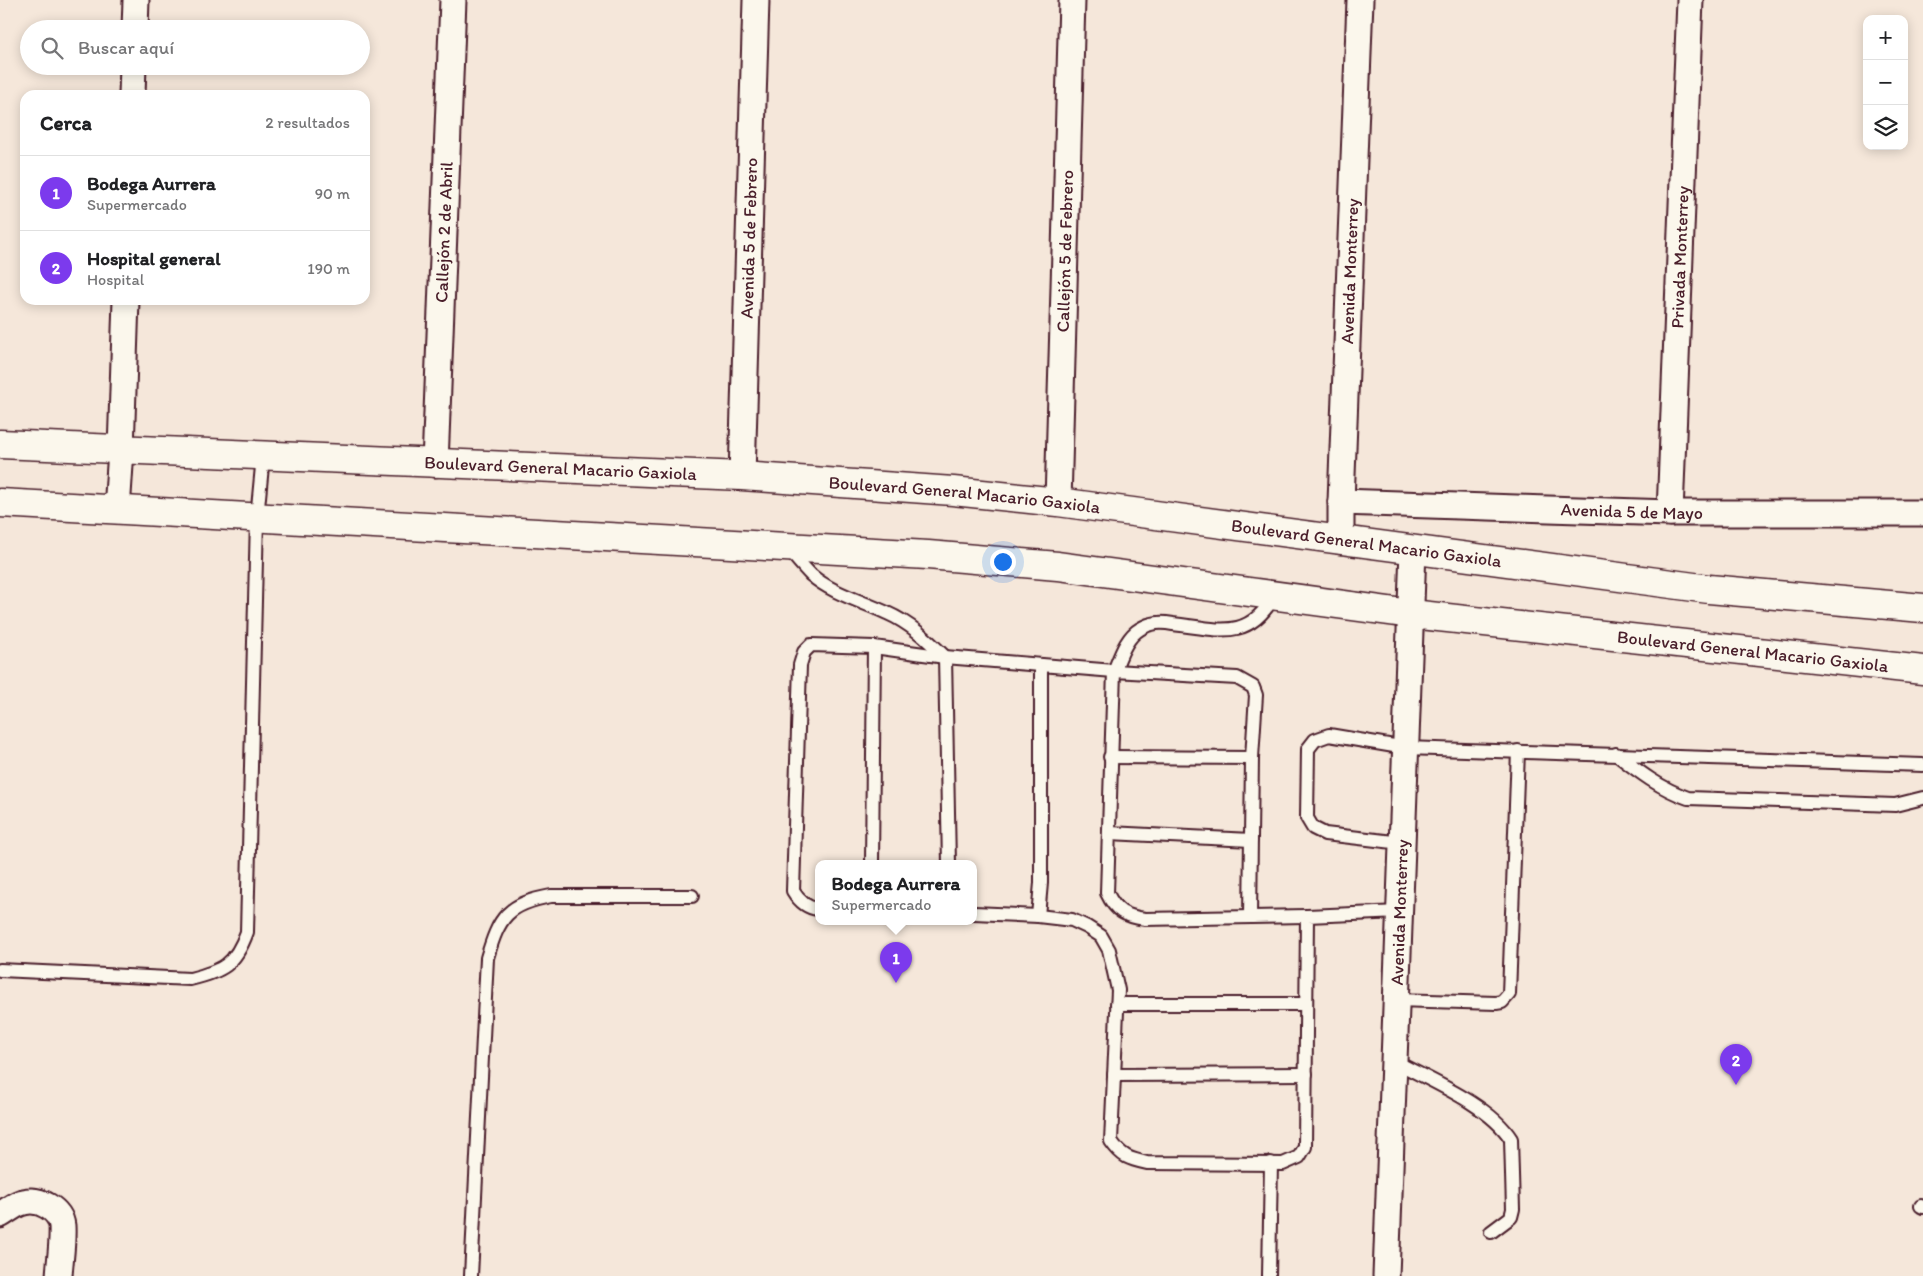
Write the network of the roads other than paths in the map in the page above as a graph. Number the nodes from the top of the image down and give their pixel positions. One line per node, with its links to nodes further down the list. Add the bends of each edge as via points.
1 (136, 0): 7 (street)
2 (453, 0): 14 (street, Callejón 2 de Abril)
3 (756, 0): 15 (street, Avenida 5 de Febrero)
4 (1072, 0): 16 (street, Callejón 5 de Febrero)
5 (1360, 0): 17 (street, Avenida Monterrey)
6 (1690, 0): 20 (street, Privada Monterrey)
7 (135, 20)
8 (133, 75): 9 (street)
9 (132, 90)
10 (126, 305): 12 (street)
11 (0, 444): 12 (main road, Boulevard General Macario Gaxiola)
12 (121, 450): 13 (main road, Boulevard General Macario Gaxiola); 19 (street)
13 (263, 456): 14 (main road, Boulevard General Macario Gaxiola); 22 (lane)
14 (435, 464): 15 (main road, Boulevard General Macario Gaxiola)
15 (742, 476): 16 (main road, Boulevard General Macario Gaxiola)
16 (1058, 502): 23 (main road, Boulevard General Macario Gaxiola)
17 (1342, 502): 20 (street, Avenida 5 de Mayo); 23 (street, Avenida Monterrey)
18 (0, 503): 19 (main road, Boulevard General Macario Gaxiola)
19 (117, 510): 22 (main road, Boulevard General Macario Gaxiola)
20 (1670, 513): 21 (street, Avenida 5 de Mayo)
21 (1923, 513)
22 (258, 518): 24 (main road, Boulevard General Macario Gaxiola); 53 (lane, via 247,932 240,951 211,974 190,979)
23 (1342, 541): 25 (main road, Boulevard General Macario Gaxiola)
24 (786, 547): 26 (main road, Boulevard General Macario Gaxiola, via 1058,566); 30 (lane, via 811,575 835,590 904,622)
25 (1413, 550): 27 (main road, Boulevard General Macario Gaxiola, via 1709,589); 28 (street, Avenida Monterrey)
26 (1274, 596): 28 (main road, Boulevard General Macario Gaxiola); 33 (lane, via 1262,614 1242,627 1230,630 1160,622 1139,629 1129,639)
27 (1923, 608)
28 (1411, 614): 32 (main road, Boulevard General Macario Gaxiola); 34 (street, Avenida Monterrey)
29 (874, 646): 30 (lane); 44 (lane); 47 (lane, via 811,645 804,652 800,665 793,891 799,902)
30 (945, 658): 31 (lane); 45 (lane)
31 (1041, 665): 33 (lane); 50 (lane, via 1041,883)
32 (1923, 670)
33 (1114, 671): 37 (lane); 38 (lane, via 1237,678 1253,687 1256,695)
34 (1406, 748): 35 (lane); 43 (street, Avenida Monterrey); 43 (lane, via 1330,735 1315,740 1308,748 1307,818 1314,828 1325,834)
35 (1518, 751): 36 (lane); 54 (lane, via 1509,994 1502,1002)
36 (1616, 754): 39 (lane); 40 (lane, via 1670,792 1688,798 1895,805)
37 (1110, 757): 38 (lane); 41 (lane)
38 (1252, 758): 42 (lane)
39 (1923, 766)
40 (1923, 798)
41 (1109, 832): 42 (lane); 52 (lane, via 1107,893 1117,909 1129,917)
42 (1251, 840): 52 (lane)
43 (1402, 843): 48 (street, Avenida Monterrey)
44 (872, 860)
45 (949, 860)
46 (692, 896): 64 (lane, via 550,896 528,900 506,914 498,927 487,958)
47 (815, 908)
48 (1400, 912): 51 (lane); 54 (street, Avenida Monterrey)
49 (977, 913): 50 (lane)
50 (1038, 916): 55 (lane, via 1072,920 1101,936 1113,961)
51 (1307, 916): 52 (lane); 56 (lane)
52 (1250, 917)
53 (0, 970)
54 (1396, 1000): 57 (street, Avenida Monterrey)
55 (1117, 1004): 56 (lane); 59 (lane)
56 (1306, 1004): 58 (lane)
57 (1394, 1061): 62 (lane, via 1479,1107 1506,1129 1511,1139 1514,1209 1511,1217); 66 (street, Avenida Monterrey)
58 (1306, 1074): 59 (lane); 60 (lane, via 1306,1147 1292,1161)
59 (1114, 1075): 60 (lane, via 1111,1141 1119,1153 1147,1163)
60 (1271, 1163): 65 (lane)
61 (0, 1214): 63 (street, via 23,1202 36,1201 56,1214 62,1224)
62 (1491, 1232)
63 (59, 1276)
64 (471, 1276)
65 (1269, 1276)
66 (1386, 1276)

